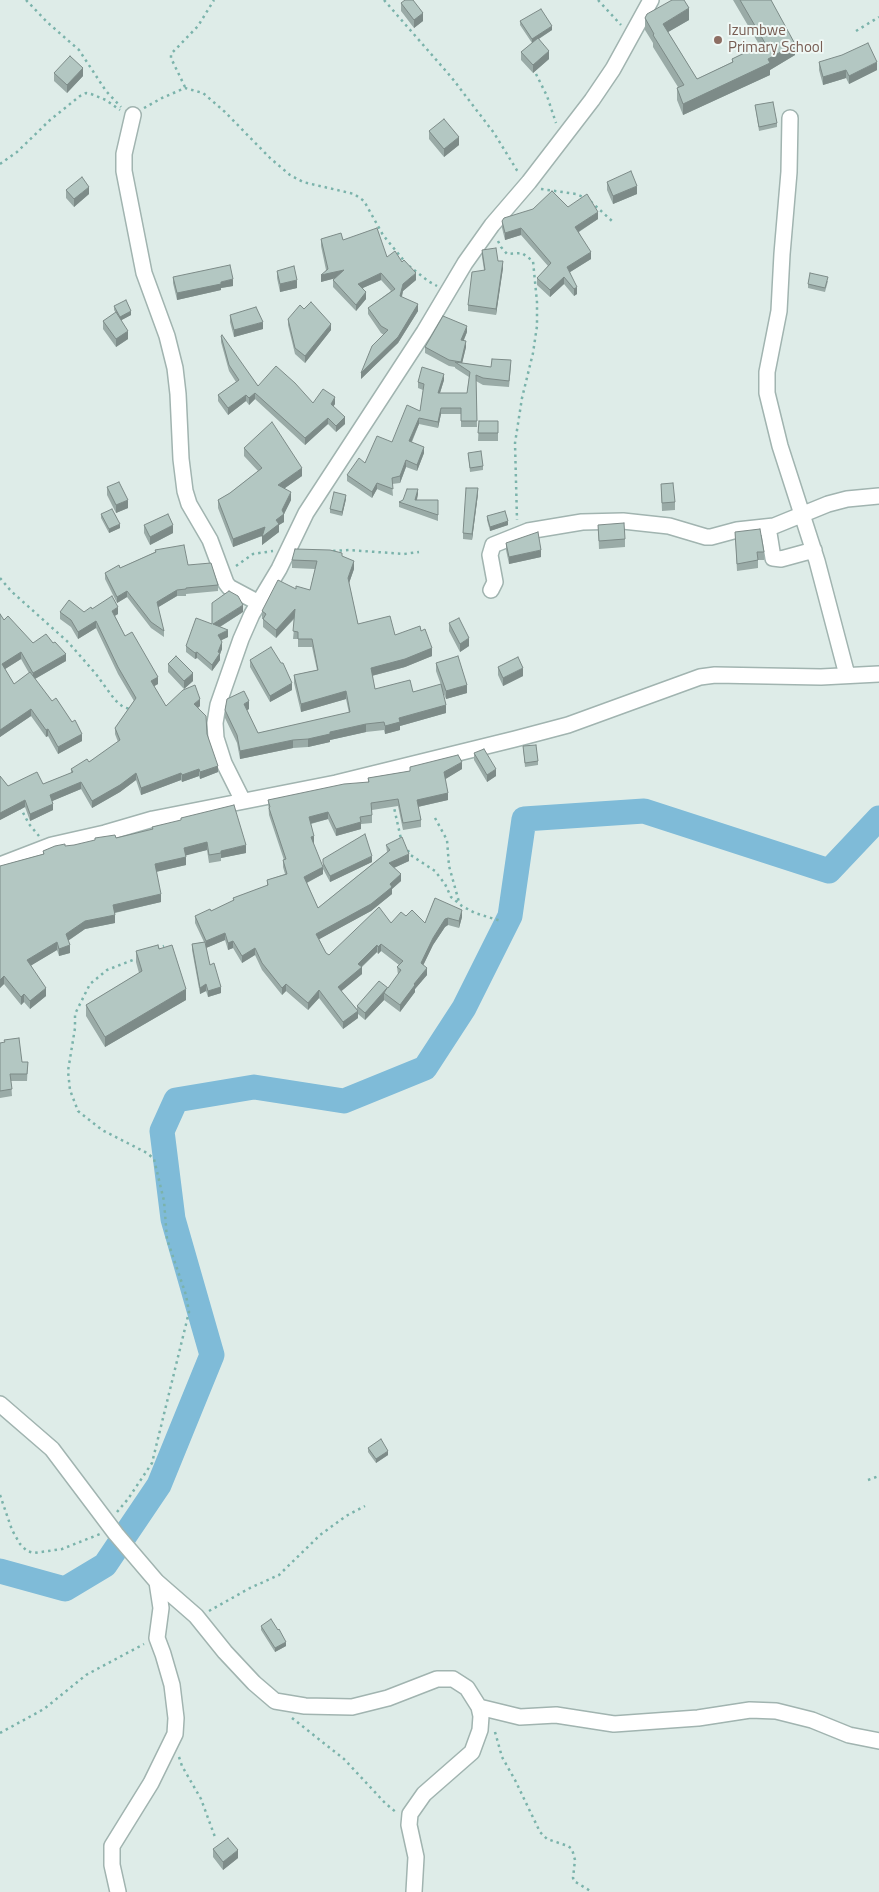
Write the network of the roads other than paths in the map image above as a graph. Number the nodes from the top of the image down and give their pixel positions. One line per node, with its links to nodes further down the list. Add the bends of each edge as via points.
1 (651, 0): 9 (street, via 592,100 464,263 382,398 318,493)
2 (133, 115): 9 (street, via 124,154 124,171 144,273 175,368 182,478 189,504 210,540 229,587)
3 (790, 118): 5 (street, via 779,311 767,372 767,393 780,446)
4 (879, 496): 5 (street, via 847,499)
5 (803, 515): 6 (street); 7 (street)
6 (768, 527): 7 (street, via 773,558); 8 (street, via 746,528 706,537 669,526 623,521 582,522 517,534 493,545 490,555 495,582)
7 (814, 550): 11 (street)
8 (491, 590)
9 (259, 603): 12 (street, via 241,639 215,723 224,763)
10 (879, 674): 11 (street)
11 (847, 675): 12 (street, via 715,675 700,678 616,709 533,734 336,783)
12 (243, 801): 13 (street, via 153,819 52,845)
13 (0, 865)
14 (0, 1404): 15 (street, via 52,1449)
15 (157, 1582): 16 (street, via 196,1616 231,1658 275,1701 306,1706 352,1707 446,1679 467,1688); 18 (street, via 161,1608 157,1638 172,1685 176,1718 174,1734 151,1783 112,1846)
16 (480, 1711): 17 (street, via 520,1717 556,1715 614,1724 698,1718 750,1710 776,1711 812,1720 849,1736); 19 (street, via 480,1730 472,1752 424,1794 410,1814 409,1825 416,1857)
17 (879, 1741)
18 (118, 1892)
19 (414, 1892)

